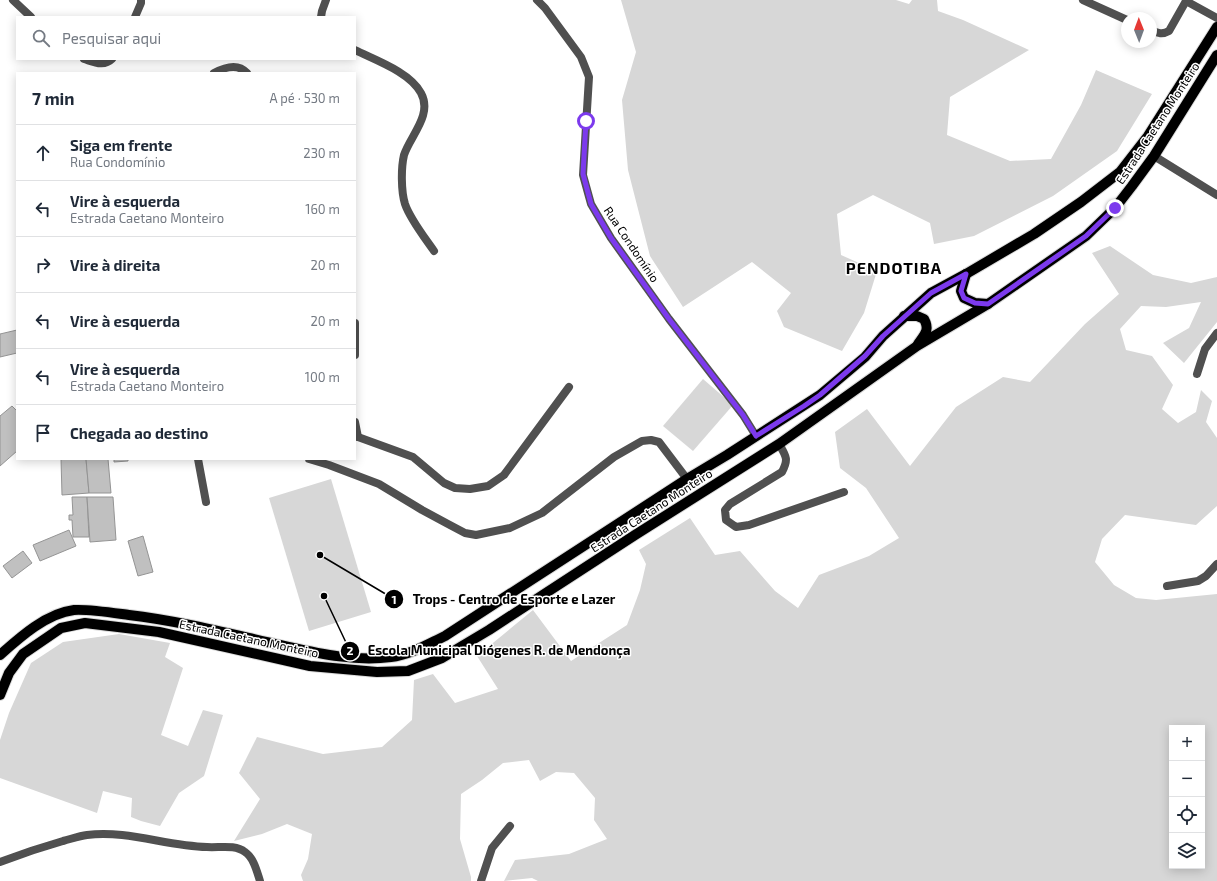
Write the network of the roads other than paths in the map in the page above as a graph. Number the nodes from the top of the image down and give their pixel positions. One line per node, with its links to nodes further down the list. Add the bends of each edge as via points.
1 (13, 0): 7 (street)
2 (141, 0): 8 (street)
3 (326, 0): 9 (street)
4 (537, 0): 31 (street, Rua Condomínio, via 581,57 589,77 583,174 591,204 611,238)
5 (1083, 0): 10 (street)
6 (1186, 1): 11 (street); 13 (street, via 1168,31 1164,34)
7 (29, 16)
8 (135, 16)
9 (321, 16)
10 (1121, 17)
11 (1217, 18)
12 (1217, 27): 23 (main road, Estrada Caetano Monteiro, via 1148,136 1120,172 1034,234)
13 (1157, 33)
14 (356, 50): 22 (street, via 397,71 422,94 424,107 421,122 404,155 402,181 405,204 418,230)
15 (1217, 55): 20 (main road, Estrada Caetano Monteiro)
16 (87, 60): 17 (street, via 100,64)
17 (111, 60)
18 (216, 72): 19 (street, via 236,67)
19 (246, 72)
20 (1154, 156): 21 (street); 24 (main road, Estrada Caetano Monteiro, via 1115,208 1086,236)
21 (1217, 196)
22 (434, 251)
23 (966, 274): 24 (main road, via 961,291 964,298 975,303); 25 (main road, Estrada Caetano Monteiro, via 931,293)
24 (988, 304): 27 (main road, Estrada Caetano Monteiro)
25 (904, 316): 27 (main road, via 917,316 924,319 927,325 926,332); 31 (main road, Estrada Caetano Monteiro, via 865,356 820,395)
26 (1217, 334): 28 (street, via 1205,349)
27 (917, 346): 32 (main road, Estrada Caetano Monteiro)
28 (1197, 374)
29 (569, 387): 30 (street, via 504,476 488,486 455,488 444,483 414,457)
30 (356, 436)
31 (756, 436): 36 (main road, Estrada Caetano Monteiro)
32 (779, 444): 37 (street, via 786,456 782,472 730,504 725,510 726,520 736,527 749,525); 42 (main road, Estrada Caetano Monteiro, via 489,630 442,658 408,671 376,672 310,666 159,632 85,623 60,628 23,654 10,672)
33 (198, 460): 38 (street)
34 (316, 460): 35 (street)
35 (329, 462): 36 (street, via 379,484 465,533 476,535 510,528 542,513 614,457 642,441 659,442)
36 (687, 479): 41 (main road, Estrada Caetano Monteiro, via 445,636 393,657 364,659 324,654 152,618 74,610 52,617 33,628)
37 (844, 492)
38 (206, 502)
39 (1217, 564): 40 (street, via 1198,581)
40 (1167, 586)
41 (0, 655)
42 (0, 695)
43 (510, 826): 46 (street, via 492,848)
44 (0, 862): 45 (street, via 36,848 85,835 107,833 177,845 236,847 246,852 256,867)
45 (260, 881)
46 (481, 881)

